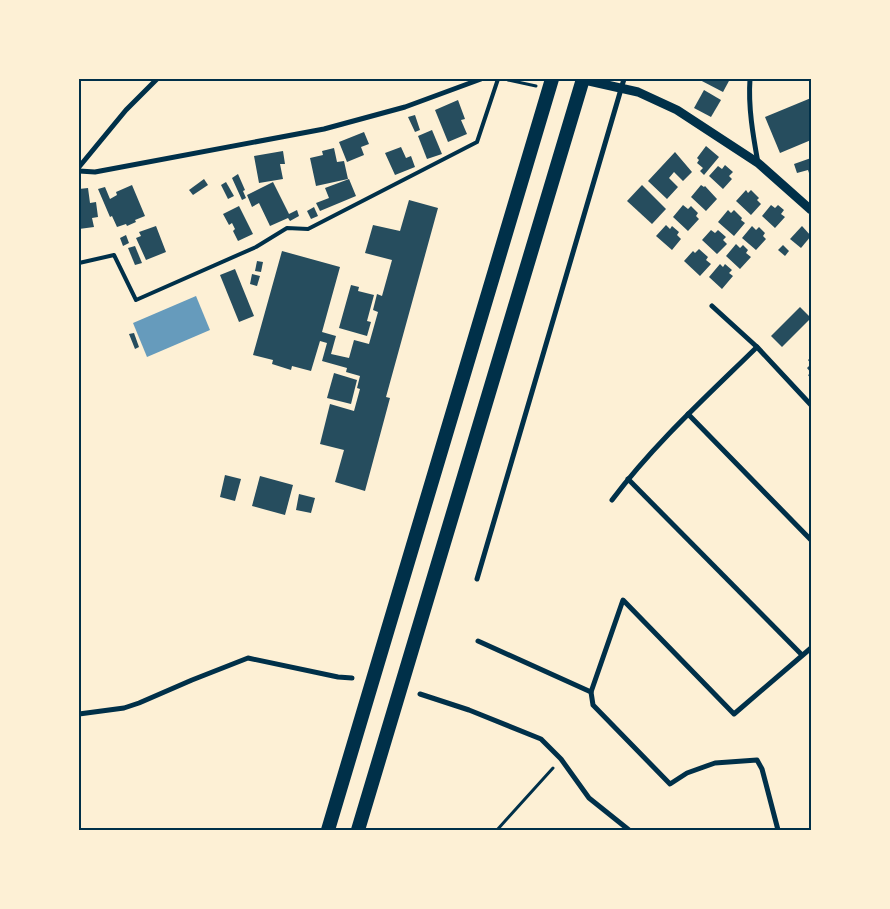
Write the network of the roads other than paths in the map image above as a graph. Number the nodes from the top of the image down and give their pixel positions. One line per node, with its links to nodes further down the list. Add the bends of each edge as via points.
1 (157, 79): 9 (street, via 126,110)
2 (481, 79): 10 (street, via 405,107 324,130 95,172)
3 (498, 79): 12 (lane, via 477,142 308,229 287,228 256,247 136,300 114,255)
4 (552, 79): 28 (highway)
5 (582, 79): 7 (street); 29 (highway)
6 (750, 79): 8 (street, via 750,113)
7 (620, 84): 8 (street, via 677,110); 20 (street)
8 (758, 163): 11 (street)
9 (79, 167)
10 (79, 171)
11 (811, 210)
12 (79, 263)
13 (712, 306): 14 (street)
14 (757, 347): 15 (street); 16 (street)
15 (811, 405)
16 (688, 414): 17 (street); 19 (street)
17 (628, 479): 18 (street); 23 (street)
18 (612, 500)
19 (811, 540)
20 (477, 580)
21 (478, 642): 25 (street)
22 (811, 648): 23 (street)
23 (802, 655): 25 (street, via 734,714 623,600)
24 (352, 678): 27 (street, via 248,658 139,704)
25 (591, 692): 31 (street, via 593,705 670,784 687,773 715,763 757,760)
26 (420, 694): 30 (street, via 532,734 546,743 590,798)
27 (79, 714)
28 (328, 830)
29 (358, 830)
30 (629, 830)
31 (778, 830)

